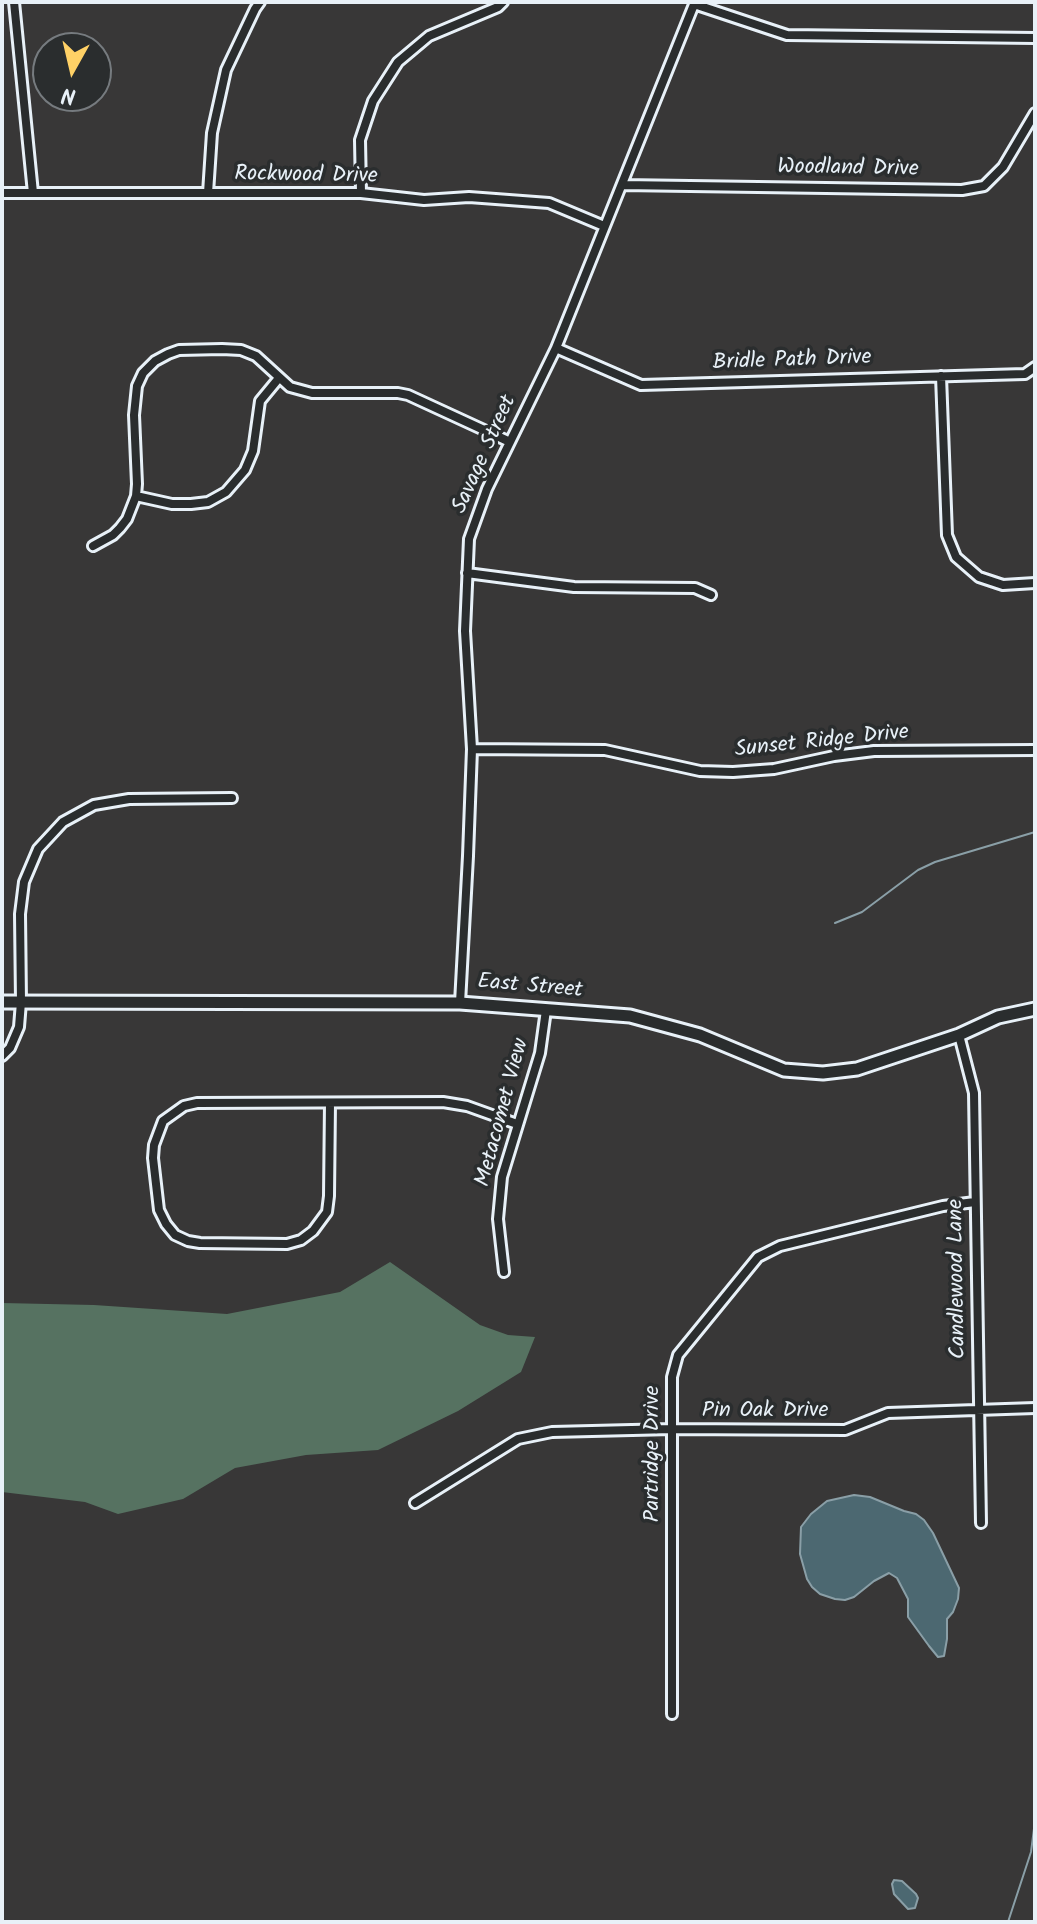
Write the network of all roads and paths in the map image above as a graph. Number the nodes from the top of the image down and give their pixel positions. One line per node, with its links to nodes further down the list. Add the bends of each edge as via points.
1 (14, 2): 9 (street)
2 (260, 2): 10 (street, via 226,70 212,133)
3 (503, 2): 11 (street, via 429,36 398,62 373,101 360,140)
4 (695, 3): 5 (street, via 787,35); 7 (street, Savage Street)
5 (1035, 38)
6 (1035, 113): 7 (street, Woodland Drive, via 1003,167 984,186 962,190)
7 (622, 185): 12 (street, Savage Street)
8 (2, 193): 9 (street, Rockwood Drive)
9 (33, 193): 10 (street, Rockwood Drive)
10 (208, 193): 11 (street, Rockwood Drive)
11 (361, 193): 12 (street, Rockwood Drive, via 549,203)
12 (604, 226): 13 (street, Savage Street)
13 (556, 348): 15 (street, Bridle Path Drive, via 641,385); 17 (street, Savage Street)
14 (1035, 367): 15 (street, Bridle Path Drive, via 1025,374)
15 (941, 376): 21 (street, via 947,535 956,557 979,577 1003,585)
16 (279, 378): 17 (street, via 312,393 408,395); 18 (street, via 260,401 245,470 226,492 191,504); 18 (street, via 256,356 241,350 179,350 155,361 143,373 135,399)
17 (510, 442): 20 (street, Savage Street, via 469,539)
18 (136, 496): 19 (street, via 120,528)
19 (93, 546)
20 (467, 573): 22 (street, via 574,587 695,588); 23 (street, Savage Street)
21 (1035, 583)
22 (711, 595)
23 (472, 749): 24 (street, Sunset Ridge Drive, via 605,750 700,771 733,772 874,751); 28 (street, Savage Street)
24 (1035, 750)
25 (232, 798): 27 (street, via 129,799 94,805 63,822 38,849 24,882)
26 (2, 1002): 27 (street, East Street)
27 (21, 1002): 28 (street, East Street); 32 (street, via 19,1027)
28 (460, 1003): 30 (street, East Street)
29 (1035, 1009): 31 (street, East Street, via 998,1017)
30 (546, 1010): 31 (street, East Street, via 630,1016 700,1035 784,1070 823,1073 857,1069); 34 (street, Metacomet View, via 540,1053)
31 (959, 1035): 35 (street, Candlewood Lane, via 974,1093)
32 (2, 1056)
33 (330, 1103): 33 (street, via 197,1103 173,1113 163,1121 153,1158 159,1210 166,1224 175,1235 200,1243 301,1240 327,1212); 34 (street, via 456,1103)
34 (517, 1124): 36 (street, Metacomet View, via 502,1177 498,1219)
35 (975, 1202): 38 (street, Candlewood Lane); 39 (street, Partridge Drive, via 795,1242 758,1257 678,1355 672,1377)
36 (504, 1272)
37 (1035, 1408): 38 (street, Pin Oak Drive)
38 (980, 1410): 39 (street, Pin Oak Drive, via 888,1413 845,1430); 41 (street, Candlewood Lane)
39 (672, 1429): 40 (street, Pin Oak Drive, via 552,1432 518,1439); 42 (street, Partridge Drive)
40 (415, 1503)
41 (981, 1523)
42 (672, 1714)

